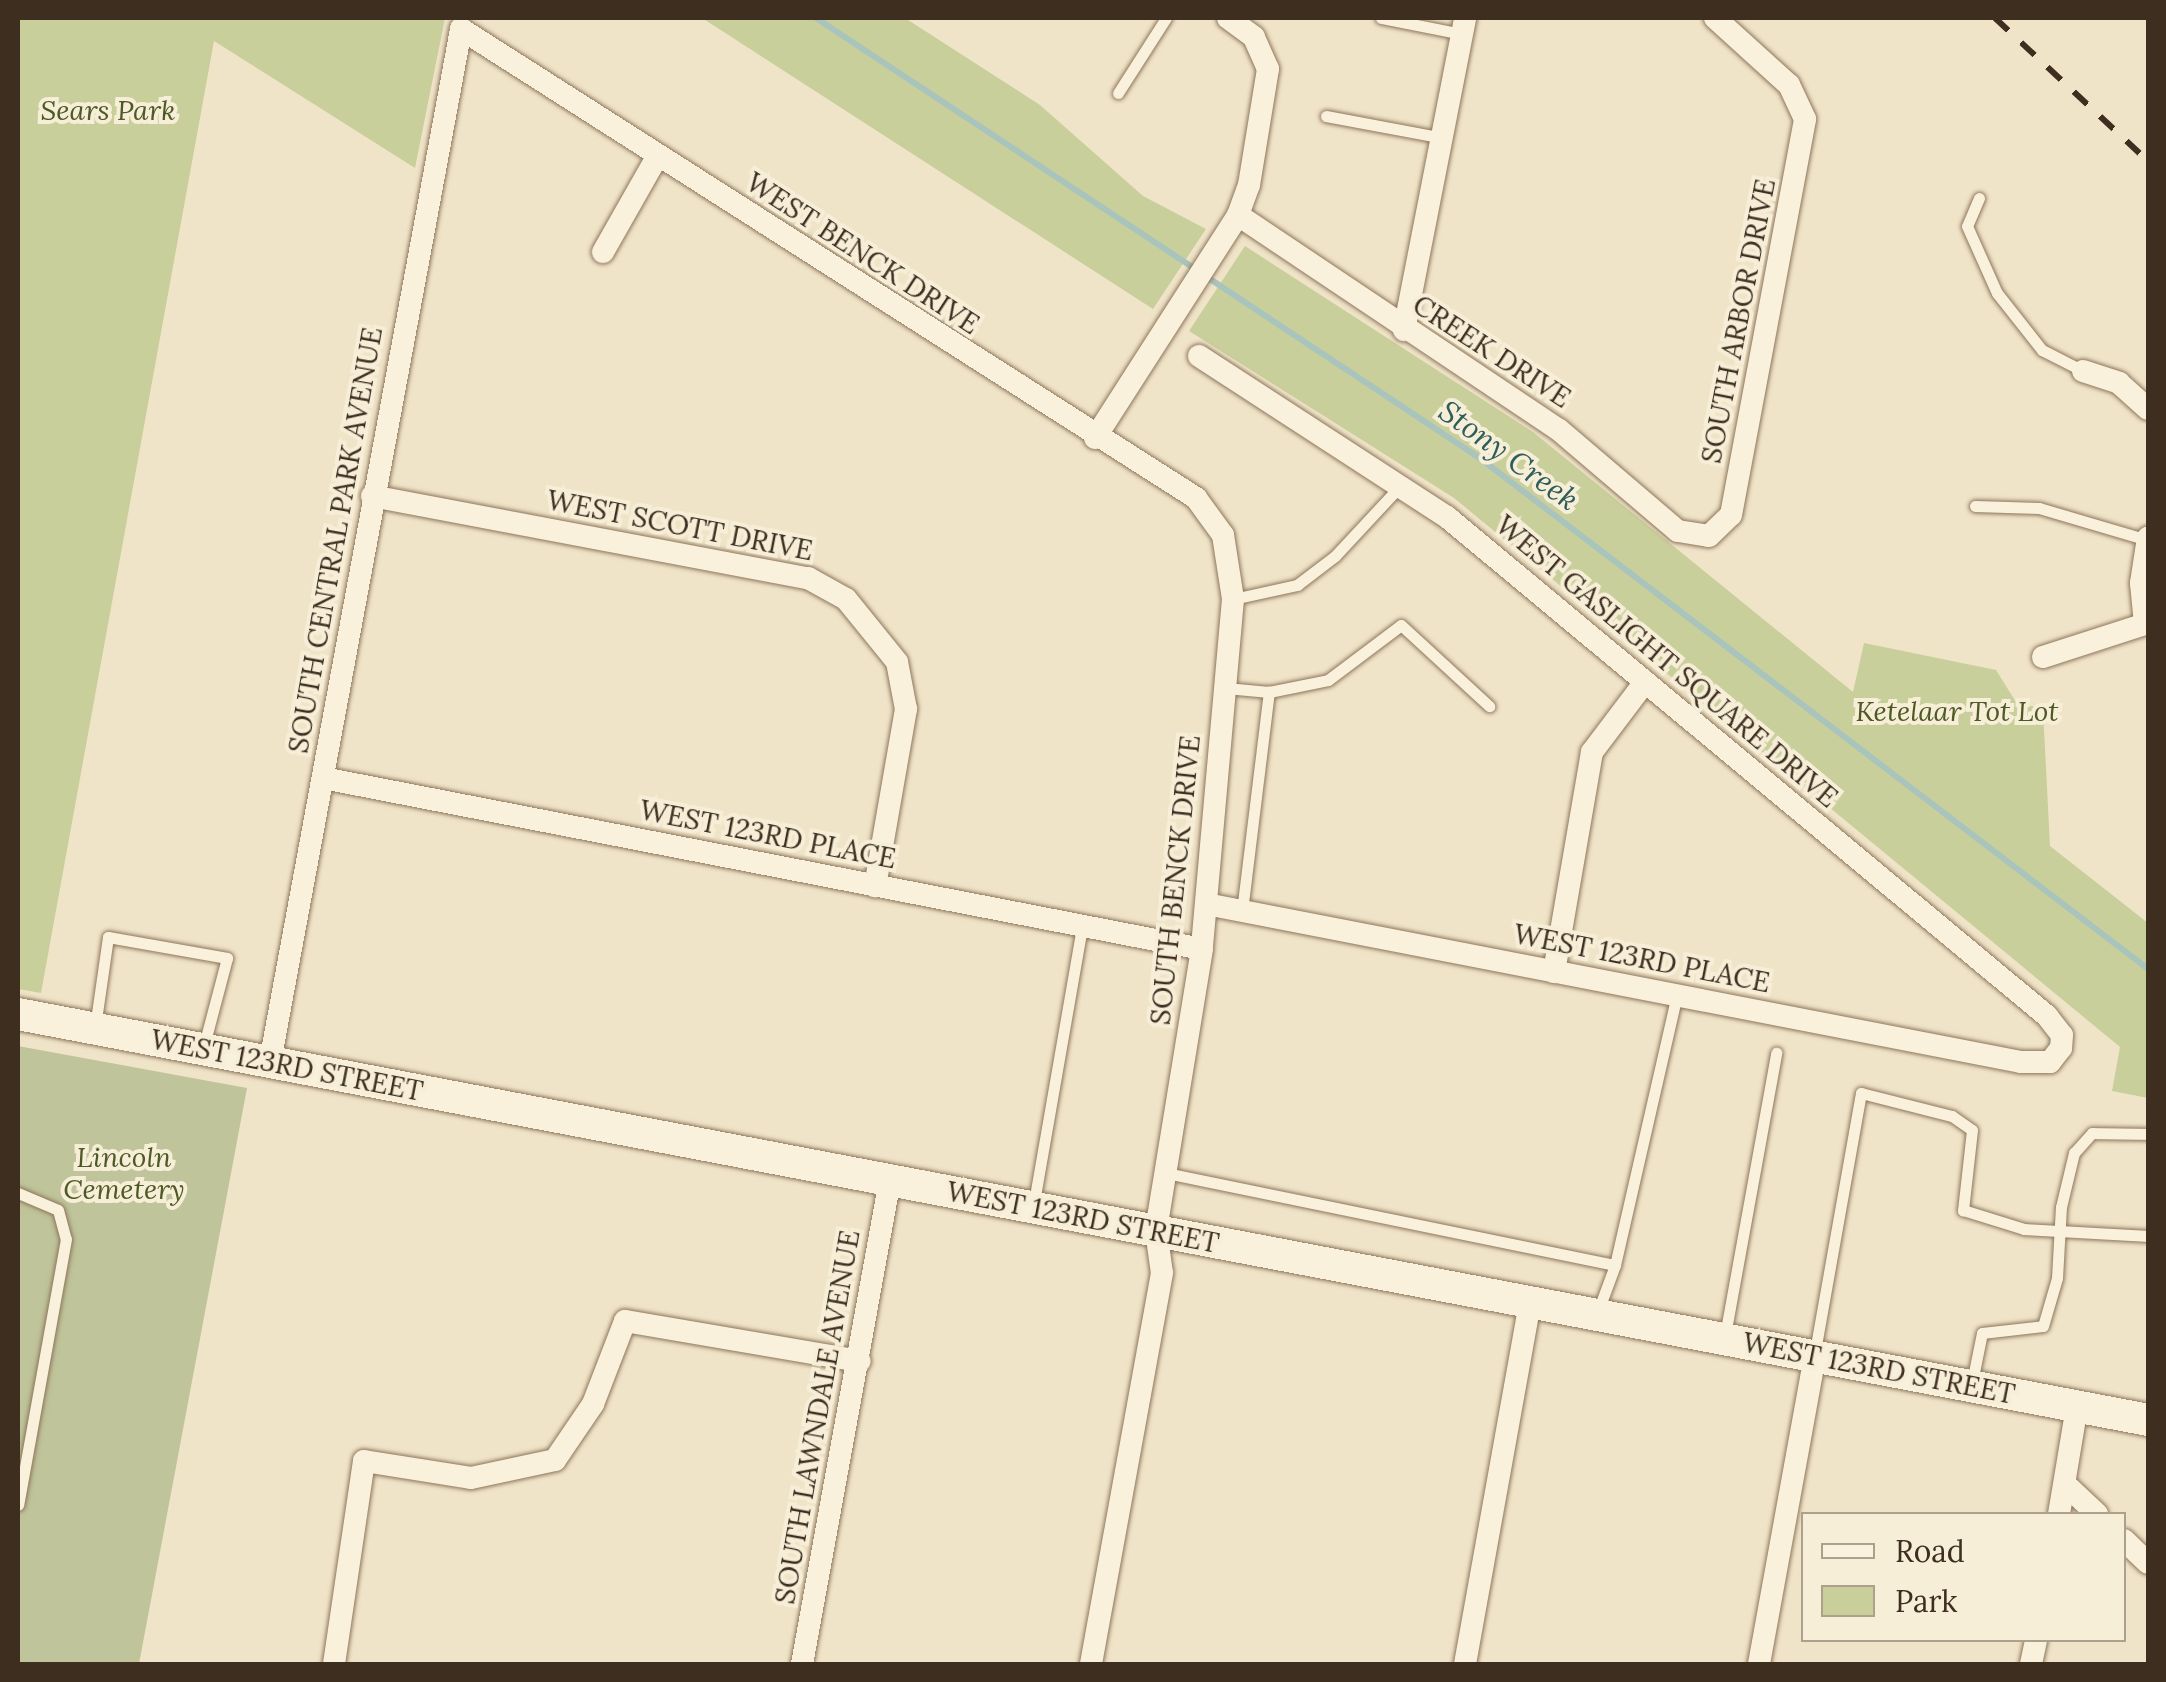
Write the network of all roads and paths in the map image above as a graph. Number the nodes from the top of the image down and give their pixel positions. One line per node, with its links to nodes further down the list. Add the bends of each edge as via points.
1 (1166, 18): 7 (lane)
2 (1228, 18): 12 (street, via 1254,37 1268,69)
3 (1381, 18): 5 (lane)
4 (1716, 18): 23 (street, SOUTH ARBOR DRIVE, via 1789,85 1803,107 1804,135 1731,515)
5 (1464, 26): 9 (street)
6 (461, 29): 10 (street, WEST BENCK DRIVE); 20 (street, SOUTH CENTRAL PARK AVENUE)
7 (1118, 93)
8 (1326, 116): 9 (lane)
9 (1443, 138): 14 (street)
10 (657, 157): 13 (street); 18 (street, WEST BENCK DRIVE)
11 (1979, 198): 16 (lane, via 1967,226 1997,293 2042,350)
12 (1238, 215): 14 (street, CREEK DRIVE); 18 (street)
13 (603, 252)
14 (1404, 330): 23 (street, CREEK DRIVE, via 1558,429 1678,531)
15 (1200, 356): 19 (street, WEST GASLIGHT SQUARE DRIVE)
16 (2083, 370): 17 (street, via 2119,384)
17 (2148, 409)
18 (1095, 438): 22 (street, WEST BENCK DRIVE, via 1196,498)
19 (1400, 486): 25 (lane, via 1297,586); 28 (street, WEST GASLIGHT SQUARE DRIVE)
20 (372, 496): 32 (street, SOUTH CENTRAL PARK AVENUE); 33 (street, WEST SCOTT DRIVE, via 808,578 846,599 897,662 906,709)
21 (1975, 506): 24 (lane, via 2039,508)
22 (1223, 535): 25 (street, SOUTH BENCK DRIVE)
23 (1710, 536)
24 (2148, 539): 26 (street, via 2141,583)
25 (1233, 599): 29 (street, SOUTH BENCK DRIVE)
26 (2147, 627): 27 (street)
27 (2043, 658)
28 (1645, 682): 38 (street, via 1592,752); 42 (street, WEST GASLIGHT SQUARE DRIVE, via 2047,1016 2062,1035)
29 (1226, 688): 30 (lane); 34 (street, SOUTH BENCK DRIVE)
30 (1269, 692): 31 (lane, via 1328,680 1400,625); 35 (lane)
31 (1490, 706)
32 (323, 778): 33 (street, WEST 123RD PLACE); 45 (street, SOUTH CENTRAL PARK AVENUE)
33 (876, 886): 36 (street, WEST 123RD PLACE)
34 (1206, 904): 35 (street, WEST 123RD PLACE); 37 (street, SOUTH BENCK DRIVE)
35 (1242, 912): 38 (street, WEST 123RD PLACE)
36 (1082, 926): 37 (street, WEST 123RD PLACE); 50 (lane)
37 (1202, 949): 47 (street, SOUTH BENCK DRIVE)
38 (1554, 972): 39 (street, WEST 123RD PLACE)
39 (1677, 996): 42 (street, WEST 123RD PLACE, via 2021,1062 2050,1062); 54 (lane)
40 (18, 1014): 41 (street, WEST 123RD STREET)
41 (94, 1028): 43 (street, WEST 123RD STREET); 43 (lane, via 108,937 227,958)
42 (2061, 1048)
43 (203, 1049): 45 (street, WEST 123RD STREET)
44 (1776, 1054): 57 (lane)
45 (270, 1062): 48 (street, WEST 123RD STREET)
46 (2148, 1134): 52 (lane, via 2092,1132 2074,1153)
47 (1166, 1173): 51 (street, SOUTH BENCK DRIVE); 54 (lane)
48 (890, 1180): 50 (street, WEST 123RD STREET); 59 (street, SOUTH LAWNDALE AVENUE)
49 (18, 1193): 64 (lane, via 58,1210 66,1238)
50 (1033, 1207): 51 (street, WEST 123RD STREET)
51 (1156, 1231): 55 (street, WEST 123RD STREET); 71 (street, SOUTH BENCK DRIVE, via 1162,1272)
52 (2060, 1232): 53 (lane); 58 (lane, via 1989,1222 1963,1210 1972,1130 1952,1116 1861,1093); 60 (lane, via 2058,1278 2043,1326 1982,1333)
53 (2148, 1236)
54 (1615, 1265): 56 (lane)
55 (1530, 1302): 56 (street, WEST 123RD STREET); 72 (street)
56 (1596, 1314): 57 (street, WEST 123RD STREET)
57 (1724, 1339): 58 (street, WEST 123RD STREET)
58 (1814, 1356): 60 (street, WEST 123RD STREET); 73 (street)
59 (860, 1361): 69 (street, via 625,1322 594,1404 555,1460 472,1478 364,1461); 70 (street, SOUTH LAWNDALE AVENUE)
60 (1971, 1386): 61 (street, WEST 123RD STREET)
61 (2078, 1406): 62 (street, WEST 123RD STREET); 63 (street)
62 (2148, 1420)
63 (2065, 1484): 65 (street); 66 (street)
64 (18, 1505)
65 (2059, 1512)
66 (2095, 1512)
67 (2126, 1542): 68 (street)
68 (2148, 1563)
69 (334, 1664)
70 (802, 1664)
71 (1091, 1664)
72 (1464, 1664)
73 (1759, 1664)

